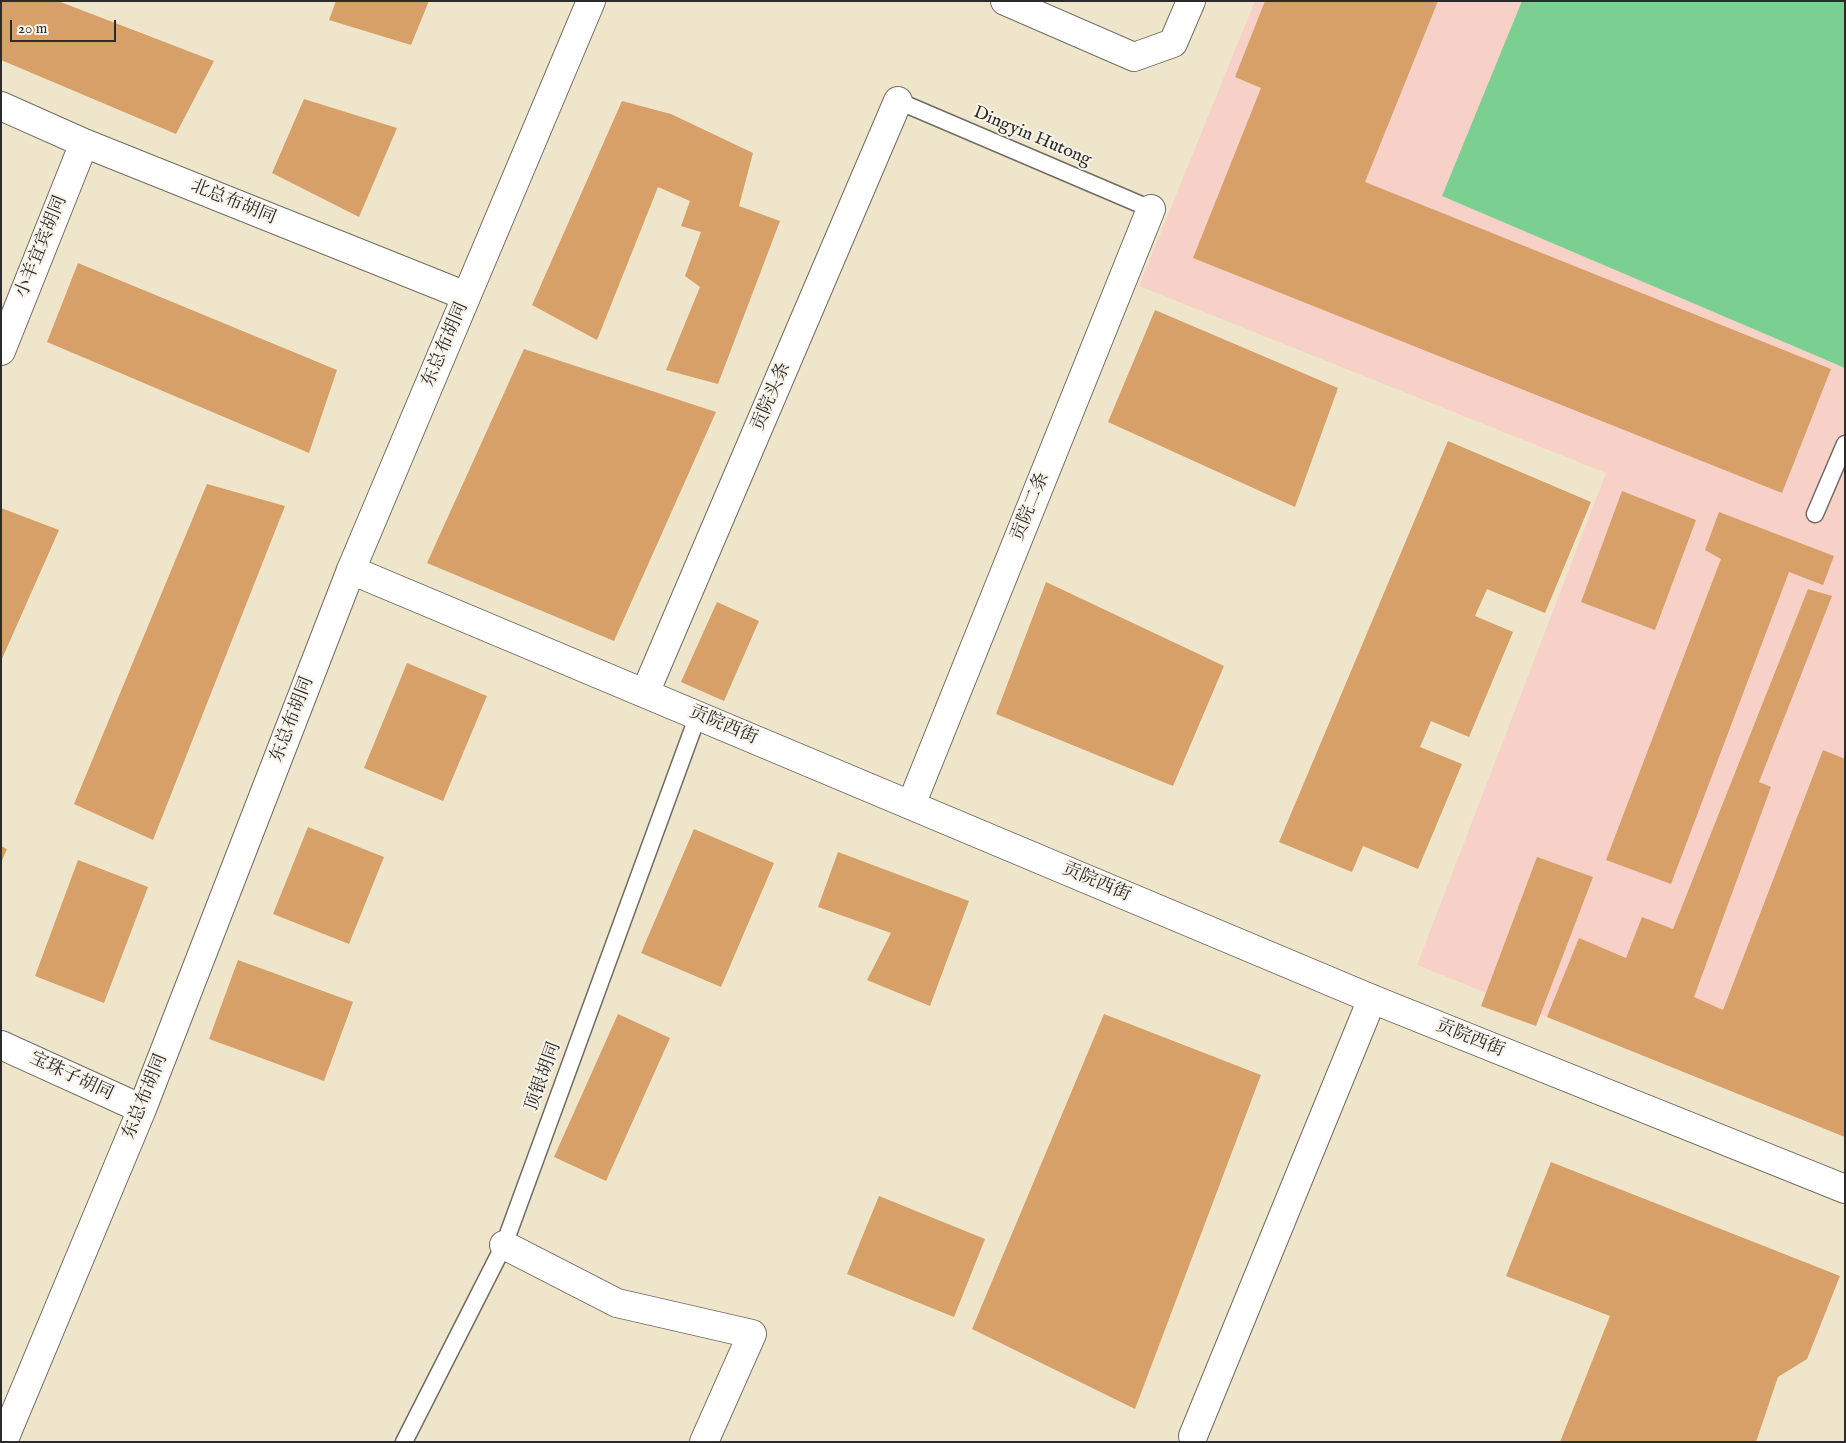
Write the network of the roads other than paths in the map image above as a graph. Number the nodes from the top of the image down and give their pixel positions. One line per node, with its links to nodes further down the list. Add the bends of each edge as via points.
1 (591, 1): 8 (street, 东总布胡同)
2 (1005, 1): 3 (street, via 1134,57 1173,43)
3 (1192, 1)
4 (898, 101): 7 (lane, Dingyin Hutong); 13 (street, 贡院头条)
5 (1, 106): 6 (street, 北总布胡同)
6 (84, 143): 8 (street, 北总布胡同); 9 (street, 小羊宜宾胡同)
7 (1151, 209): 15 (street, 贡院二条)
8 (466, 296): 12 (street, 东总布胡同)
9 (1, 351)
10 (1845, 444): 11 (lane)
11 (1815, 514)
12 (351, 570): 13 (street, 贡院西街); 18 (street, 东总布胡同)
13 (645, 693): 14 (street, 贡院西街)
14 (698, 716): 15 (street, 贡院西街); 20 (lane, 顶银胡同)
15 (911, 805): 16 (street, 贡院西街)
16 (1372, 999): 19 (street, 贡院西街); 21 (street)
17 (1, 1045): 18 (street, 宝珠子胡同)
18 (142, 1109): 22 (street, 东总布胡同)
19 (1845, 1189)
20 (504, 1245): 23 (lane, 顶银胡同); 24 (street, via 617,1303 752,1334)
21 (1193, 1436)
22 (3, 1442)
23 (404, 1442)
24 (704, 1442)

